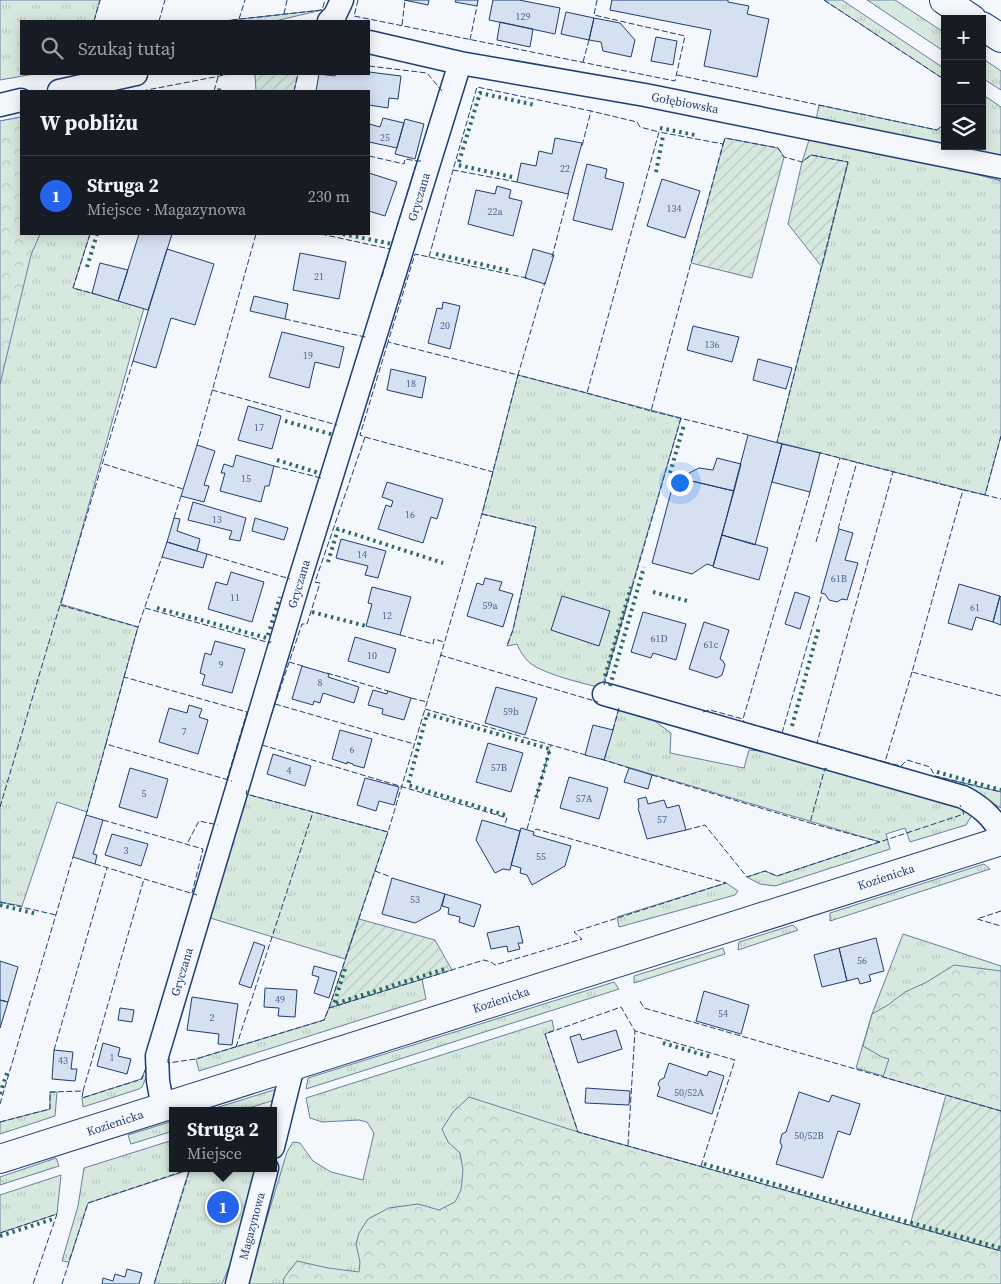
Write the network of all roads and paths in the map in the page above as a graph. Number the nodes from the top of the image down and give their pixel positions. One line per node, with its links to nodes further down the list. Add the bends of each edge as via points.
1 (342, 0): 4 (street)
2 (944, 0): 3 (main road)
3 (966, 15)
4 (330, 20)
5 (986, 29): 6 (main road)
6 (1001, 38)
7 (370, 42): 8 (street, Gołębiowska)
8 (460, 64): 13 (street, Gołębiowska, via 645,95); 18 (street, Gryczana, via 157,1056)
9 (131, 75): 10 (street)
10 (63, 90)
11 (20, 100): 12 (street)
12 (0, 104)
13 (1001, 167)
14 (604, 694): 15 (street, via 963,797 979,805)
15 (1001, 833)
16 (1001, 841): 17 (main road, Kozienicka)
17 (293, 1066): 18 (main road, Kozienicka); 19 (street)
18 (163, 1108): 20 (main road, Kozienicka)
19 (277, 1131)
20 (0, 1159)
21 (266, 1172): 22 (street, Magazynowa)
22 (237, 1284)

